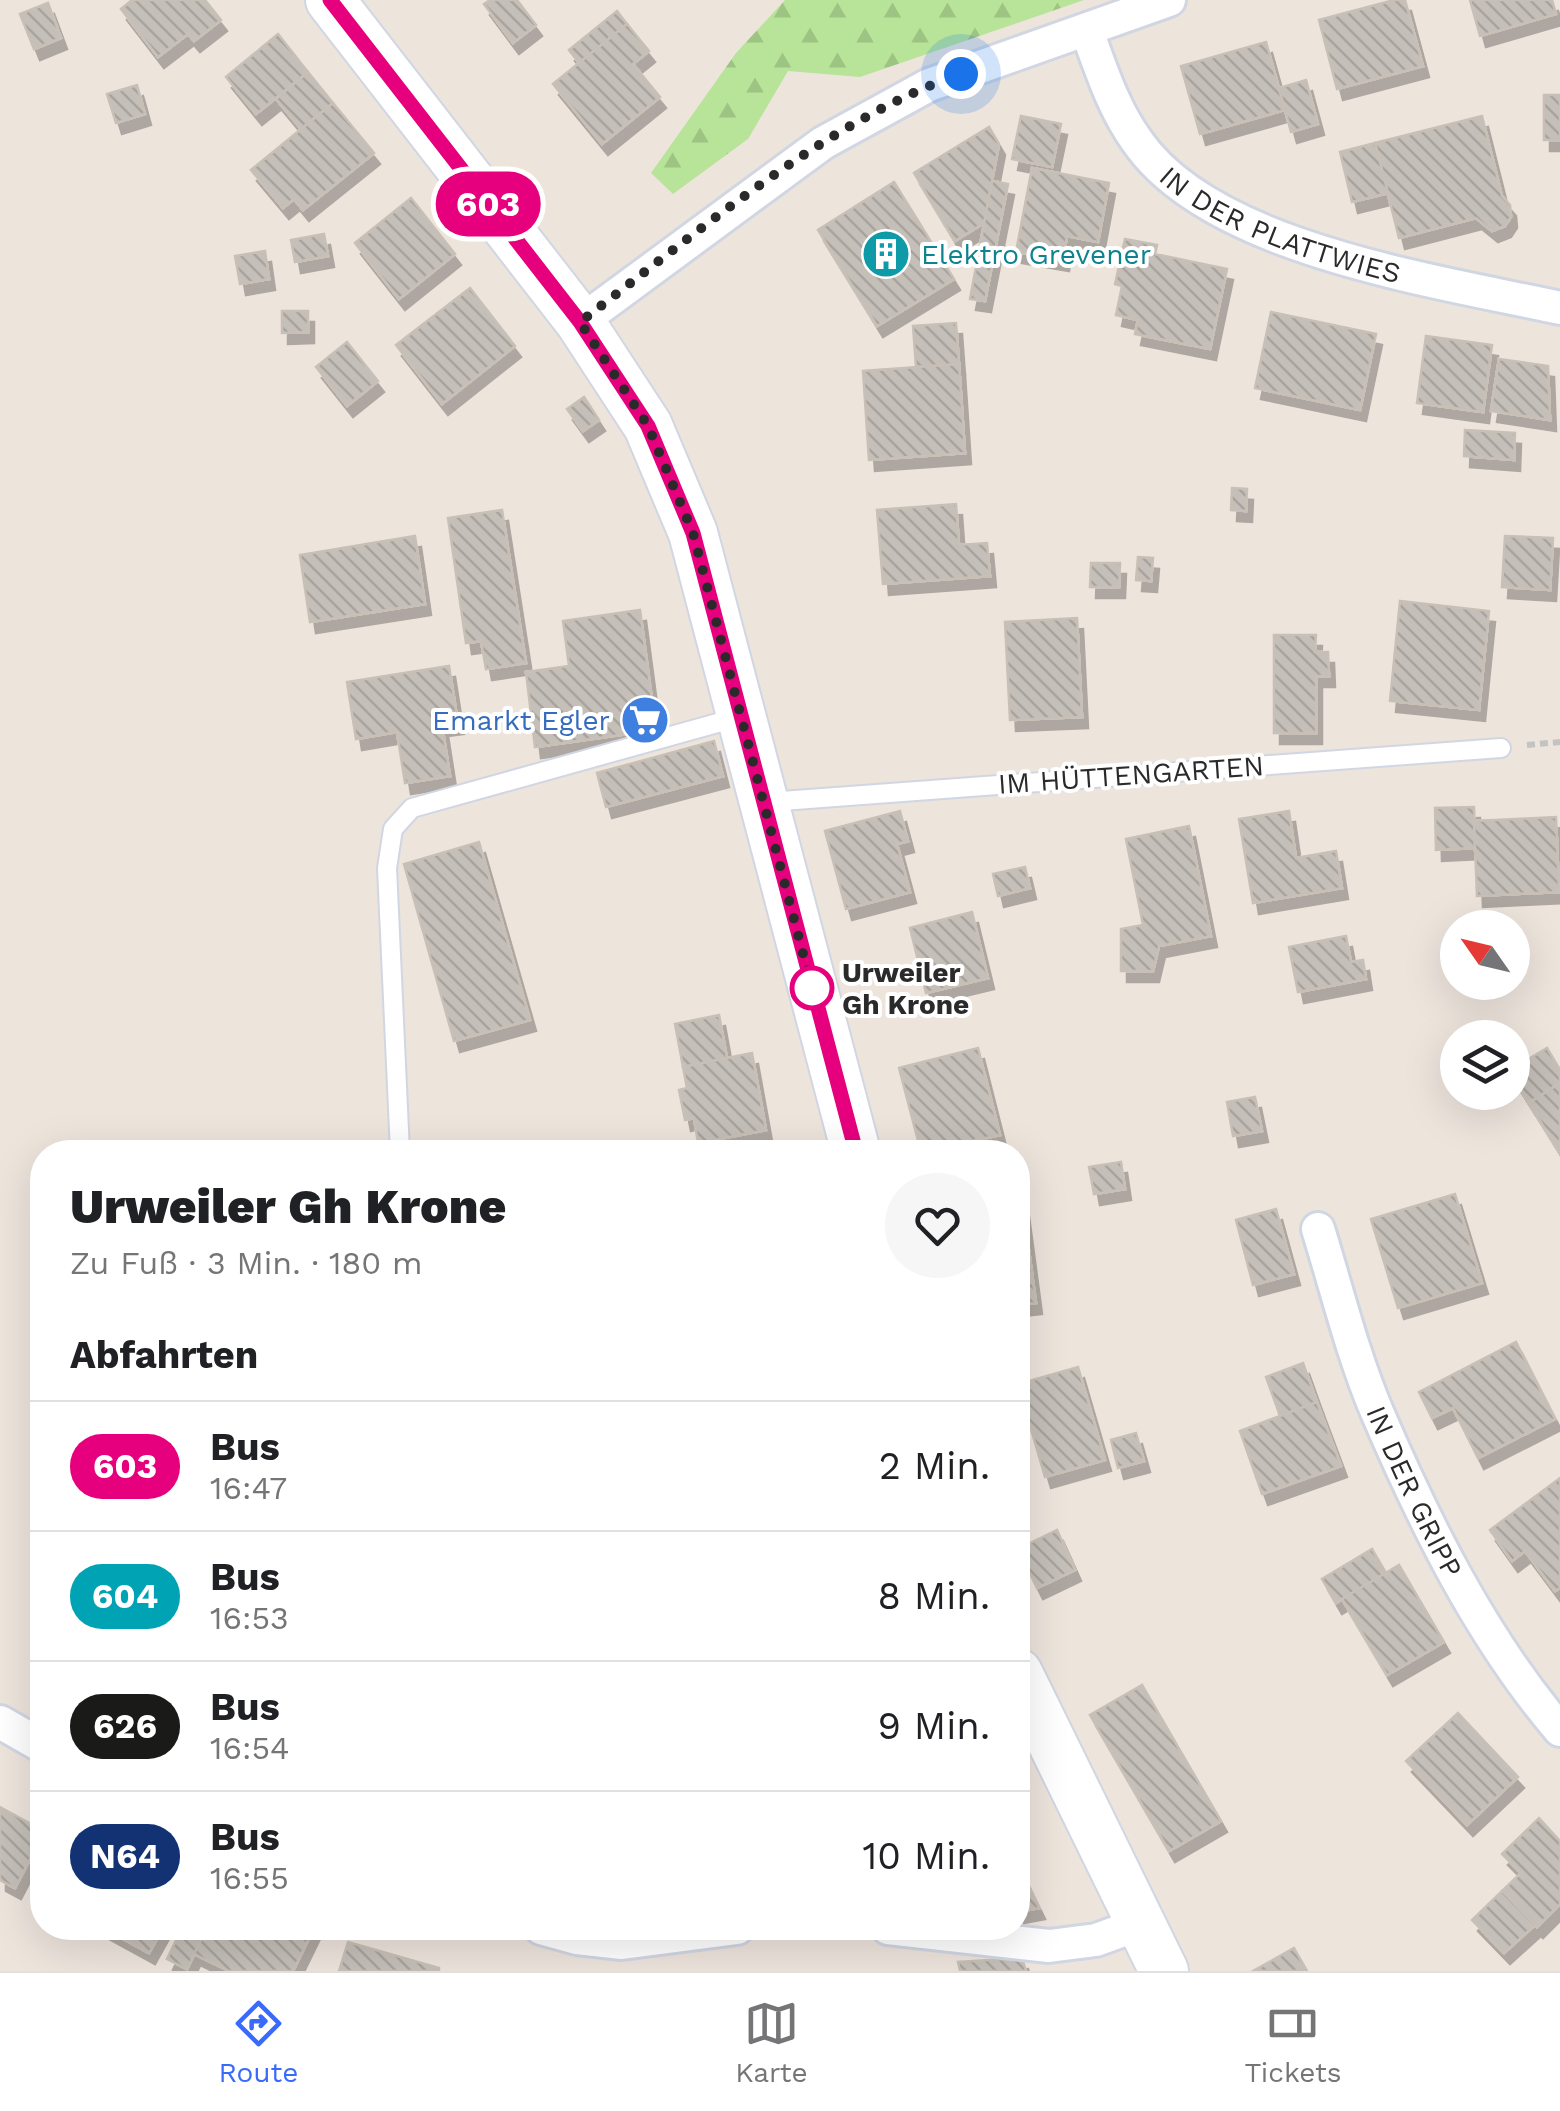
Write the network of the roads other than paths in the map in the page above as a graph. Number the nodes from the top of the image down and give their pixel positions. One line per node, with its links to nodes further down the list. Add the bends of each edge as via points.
1 (330, 0): 5 (main road)
2 (1169, 0): 3 (street)
3 (1087, 30): 4 (street, IN DER PLATTWIES, via 1110,95 1138,143 1176,184 1232,219 1354,262); 5 (street, via 929,85 823,143)
4 (1560, 308)
5 (580, 322): 6 (main road, via 648,426 693,533)
6 (739, 717): 8 (main road); 9 (lane, via 412,808 393,829 387,868)
7 (1501, 748): 8 (lane, IM HÜTTENGARTEN)
8 (762, 803): 10 (main road)
9 (399, 1140)
10 (853, 1140)
11 (1318, 1229): 14 (street, IN DER GRIPP, via 1376,1410 1439,1543 1504,1658)
12 (1030, 1697): 16 (main road)
13 (0, 1722): 15 (street)
14 (1560, 1730)
15 (30, 1739)
16 (1140, 1924): 19 (street, via 1096,1940 1048,1946); 20 (main road)
17 (595, 1940): 18 (street)
18 (645, 1940)
19 (995, 1940)
20 (1164, 1971)

